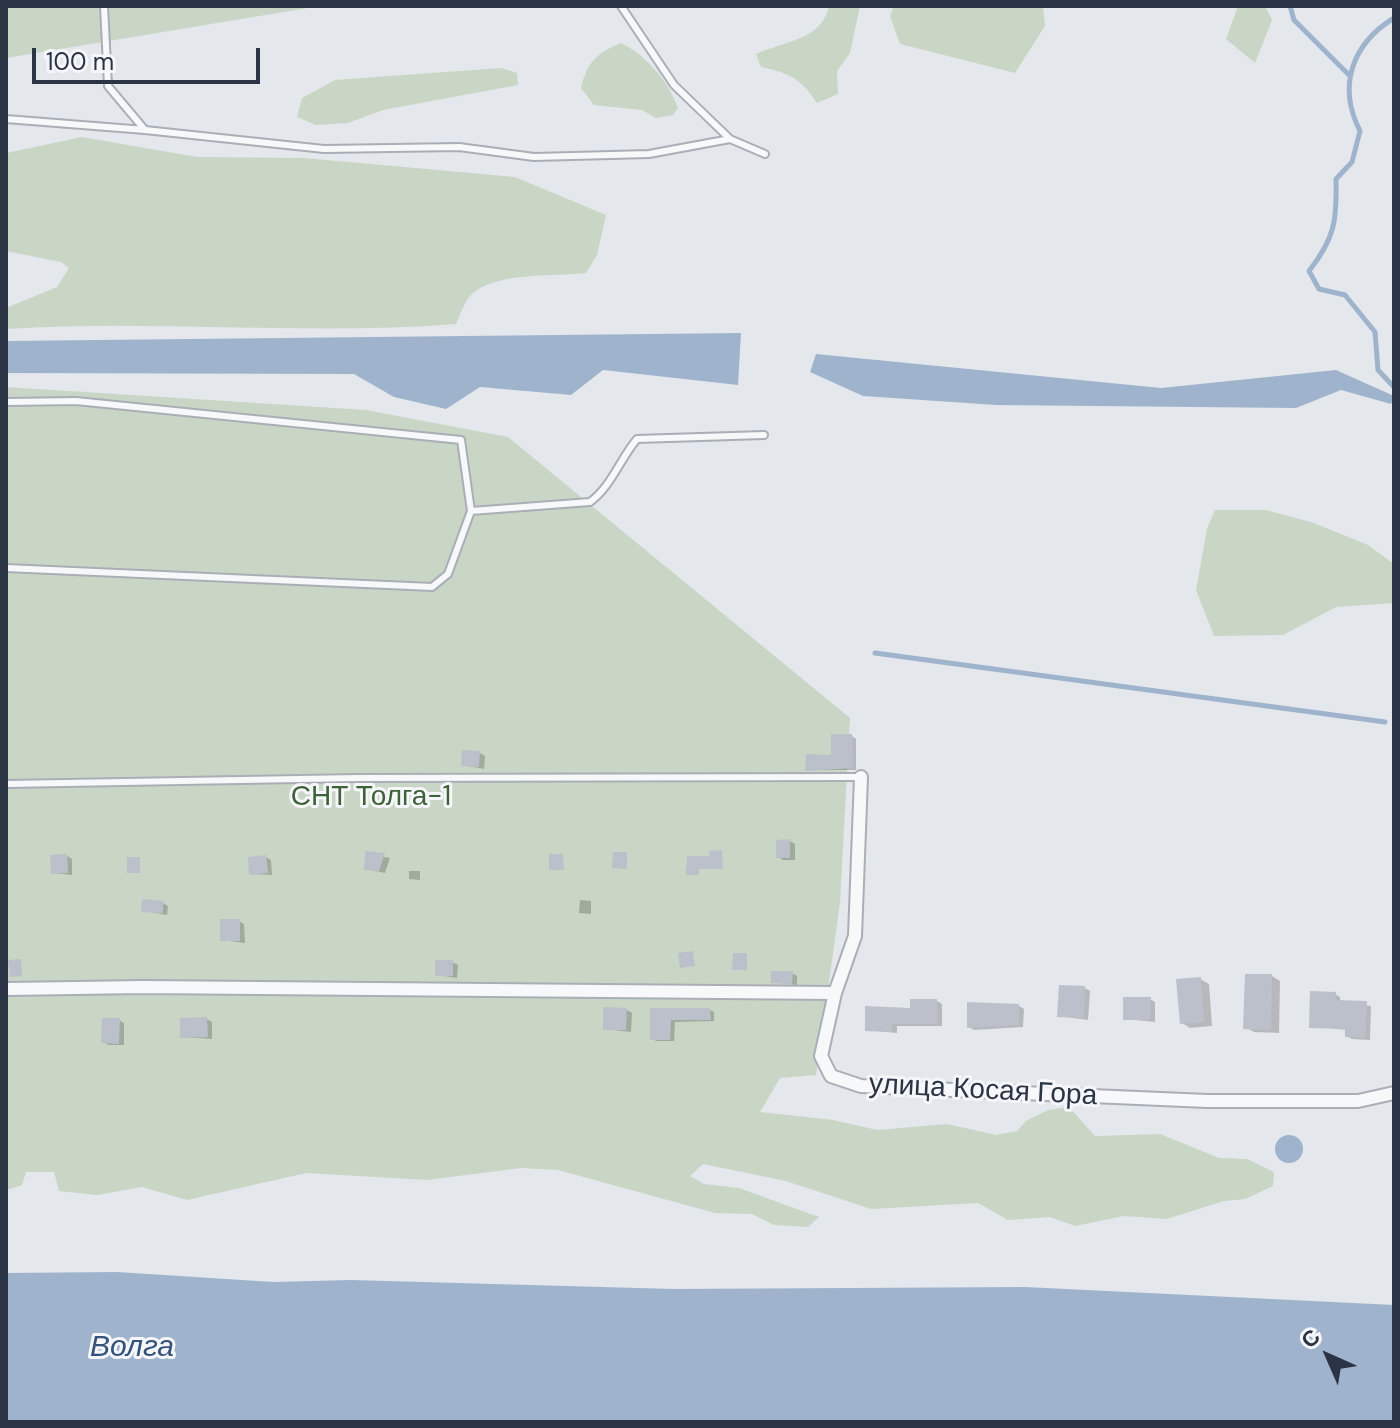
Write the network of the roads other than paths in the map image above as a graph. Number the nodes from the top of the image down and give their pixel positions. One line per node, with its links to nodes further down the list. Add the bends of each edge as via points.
1 (104, 6): 4 (lane, via 108,86)
2 (621, 6): 5 (lane, via 674,85)
3 (6, 119): 4 (lane)
4 (145, 130): 5 (lane, via 324,149 459,147 534,157 649,154)
5 (730, 139): 6 (lane)
6 (765, 154)
7 (6, 402): 9 (lane, via 76,401 461,440)
8 (764, 435): 9 (lane, via 637,439 602,494 590,502)
9 (471, 511): 10 (lane, via 448,574 432,587)
10 (6, 568)
11 (861, 777): 12 (lane); 14 (street, улица Косая Гора, via 855,936)
12 (6, 784)
13 (6, 989): 14 (street)
14 (835, 993): 15 (street, улица Косая Гора, via 821,1056 831,1076 861,1086 1207,1101 1358,1101)
15 (1394, 1093)

